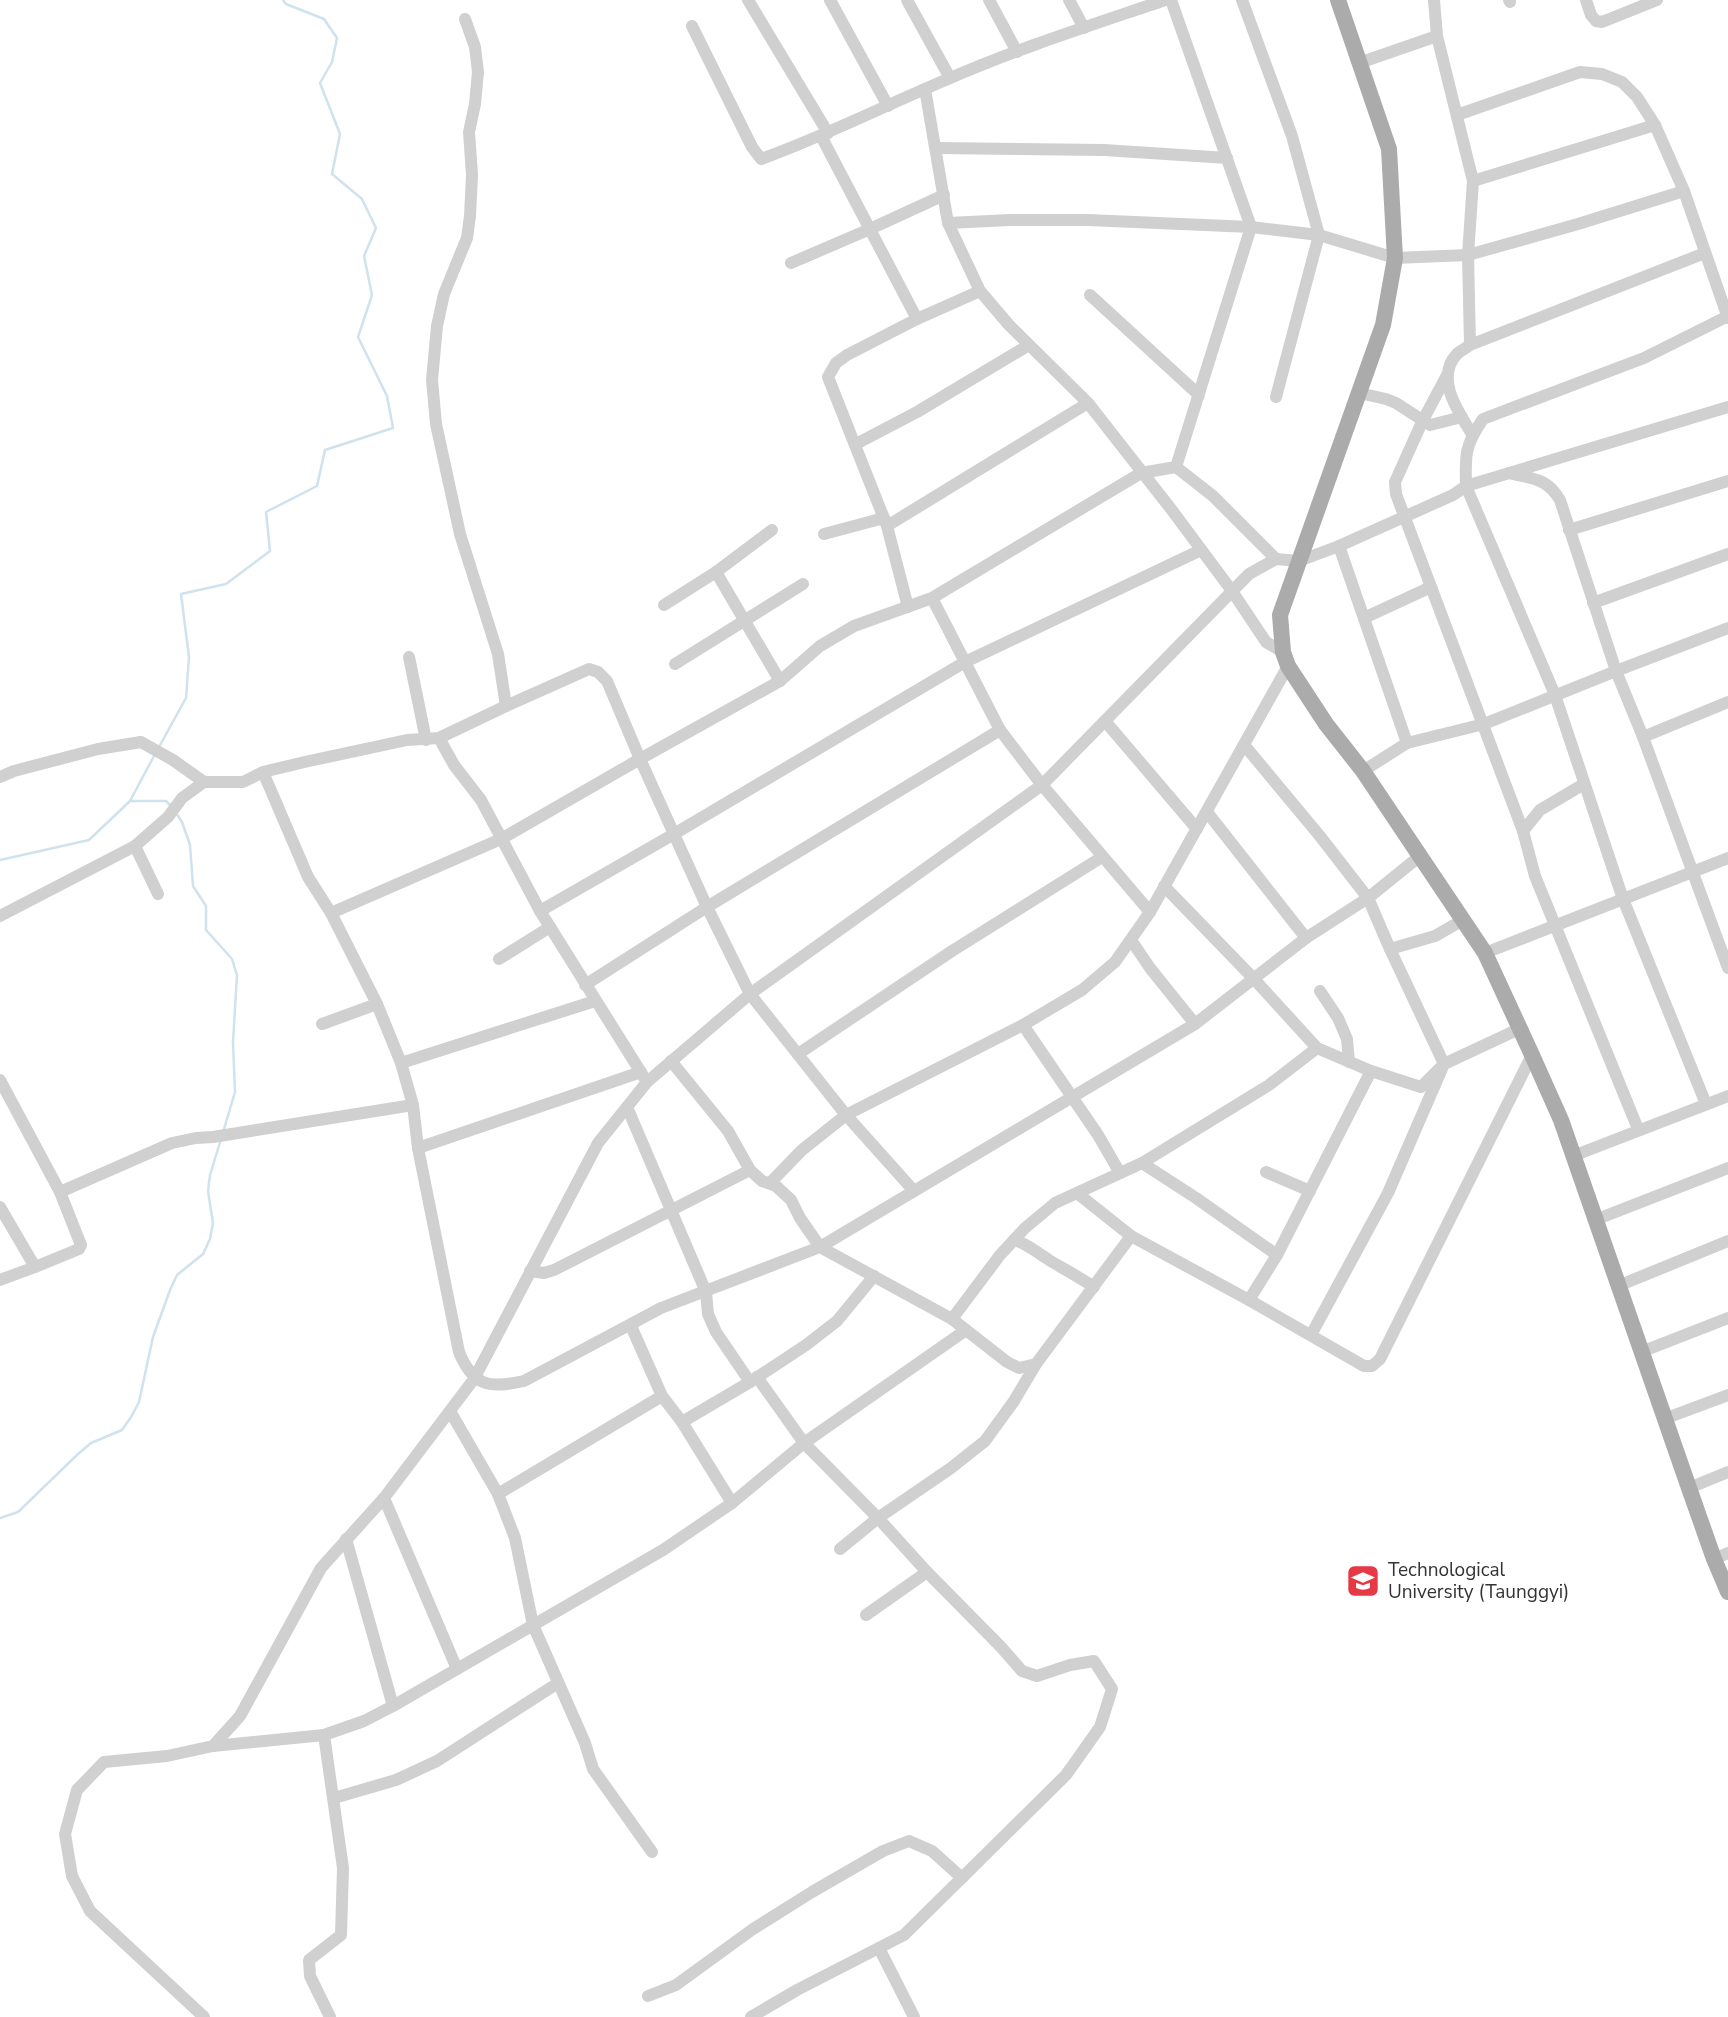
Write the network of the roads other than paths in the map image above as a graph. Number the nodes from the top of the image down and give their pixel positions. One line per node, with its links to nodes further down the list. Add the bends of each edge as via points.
1 (748, 0): 24 (street)
2 (830, 0): 21 (street)
3 (907, 0): 19 (street)
4 (989, 0): 17 (street)
5 (1069, 0): 15 (street)
6 (1165, 0): 15 (street)
7 (1171, 0): 26 (street)
8 (1241, 0): 33 (street, via 1292,136)
9 (1338, 0): 18 (main road)
10 (1434, 0): 16 (street)
11 (1586, 0): 12 (street, via 1591,15 1602,22)
12 (1657, 0)
13 (465, 19): 88 (street, via 478,72 469,132 470,216 467,238 444,294 432,380 436,424 460,534 498,654)
14 (692, 26): 24 (street, via 761,159)
15 (1084, 27): 17 (street)
16 (1437, 36): 18 (street); 22 (street)
17 (1017, 52): 19 (street)
18 (1359, 63): 36 (main road, via 1388,149)
19 (950, 78): 20 (street)
20 (925, 89): 21 (street); 25 (street)
21 (888, 106): 24 (street)
22 (1457, 115): 23 (street, via 1580,72 1622,82); 27 (street)
23 (1655, 125): 27 (street); 28 (street)
24 (824, 134): 32 (street)
25 (936, 148): 26 (street, via 1104,150); 29 (street)
26 (1227, 158): 31 (street)
27 (1473, 181): 35 (street)
28 (1684, 191): 34 (street); 35 (street)
29 (944, 195): 30 (street); 32 (street)
30 (948, 223): 31 (street, via 1088,220); 38 (street)
31 (1251, 227): 33 (street); 46 (street)
32 (870, 229): 37 (street); 41 (street)
33 (1319, 235): 36 (street); 47 (street)
34 (1705, 253): 40 (street); 43 (street)
35 (1468, 255): 36 (street); 43 (street)
36 (1395, 258): 45 (main road, via 1383,325)
37 (791, 263)
38 (980, 291): 41 (street); 42 (street)
39 (1090, 295): 46 (street)
40 (1728, 317): 52 (street, via 1644,358 1483,419)
41 (917, 319): 53 (street, via 847,355 828,377)
42 (1029, 345): 48 (street); 53 (street)
43 (1470, 345): 44 (street, via 1455,356)
44 (1447, 375): 50 (street, via 1450,394); 51 (street)
45 (1359, 393): 51 (street, via 1396,403); 68 (main road)
46 (1199, 395): 54 (street)
47 (1276, 397)
48 (1087, 403): 55 (street); 60 (street)
49 (1728, 407): 56 (street)
50 (1462, 417): 51 (street, via 1430,425); 52 (street)
51 (1422, 422): 59 (street, via 1395,482)
52 (1472, 434): 58 (street, via 1465,454)
53 (856, 444): 60 (street)
54 (1176, 467): 55 (street); 67 (street, via 1213,496)
55 (1142, 473): 65 (street); 73 (street)
56 (1509, 473): 58 (street); 62 (street, via 1553,489)
57 (1728, 481): 62 (street)
58 (1466, 486): 59 (street); 86 (street)
59 (1404, 518): 64 (street); 71 (street)
60 (885, 522): 63 (street); 76 (street)
61 (772, 530): 69 (street)
62 (1569, 530): 74 (street)
63 (824, 534)
64 (1339, 546): 68 (street); 77 (street)
65 (1201, 550): 72 (street); 82 (street)
66 (1728, 554): 74 (street)
67 (1276, 559): 68 (street); 72 (street, via 1249,574)
68 (1299, 561): 81 (main road, via 1280,615)
69 (716, 572): 75 (street); 78 (street)
70 (803, 584): 78 (street)
71 (1431, 587): 77 (street); 90 (street)
72 (1232, 591): 81 (street, via 1266,642); 89 (street)
73 (932, 598): 76 (street); 82 (street)
74 (1593, 603): 84 (street)
75 (664, 605)
76 (908, 607): 85 (street, via 854,626 820,646)
77 (1364, 618): 94 (street)
78 (744, 621): 83 (street); 85 (street)
79 (1728, 628): 84 (street)
80 (409, 657): 93 (street)
81 (1285, 659): 95 (street); 97 (main road, via 1326,724)
82 (965, 662): 91 (street); 106 (street)
83 (675, 664)
84 (1616, 671): 86 (street); 92 (street)
85 (780, 681): 96 (street)
86 (1555, 695): 90 (street); 102 (street)
87 (1728, 702): 92 (street)
88 (506, 706): 93 (street); 96 (street, via 589,669 598,672 607,681)
89 (1105, 721): 101 (street); 104 (street)
90 (1484, 724): 94 (street); 105 (street)
91 (1000, 730): 101 (street); 117 (street)
92 (1643, 737): 112 (street)
93 (433, 739): 98 (street, via 407,740); 107 (street, via 481,800)
94 (1407, 743): 97 (street)
95 (1245, 746): 103 (street); 115 (street)
96 (640, 759): 106 (street); 107 (street)
97 (1363, 771): 109 (main road)
98 (263, 772): 100 (street, via 243,782); 120 (street, via 308,877)
99 (0, 777): 100 (street, via 141,742)
100 (204, 782): 108 (street)
101 (1042, 785): 110 (street); 135 (street)
102 (1584, 785): 105 (street, via 1540,810); 116 (street)
103 (1207, 813): 104 (street); 126 (street)
104 (1197, 829): 113 (street)
105 (1523, 831): 123 (street, via 1535,876)
106 (674, 834): 117 (street); 118 (street)
107 (501, 839): 118 (street); 120 (street)
108 (135, 846): 114 (street); 121 (street)
109 (1420, 856): 115 (street); 122 (main road)
110 (1102, 857): 119 (street); 143 (street)
111 (1728, 859): 112 (street)
112 (1693, 872): 116 (street); 125 (street)
113 (1164, 886): 119 (street); 132 (street)
114 (158, 894)
115 (1368, 898): 126 (street); 128 (street)
116 (1623, 899): 123 (street); 154 (street)
117 (708, 907): 133 (street); 135 (street)
118 (540, 911): 124 (street)
119 (1150, 912): 127 (street)
120 (331, 913): 137 (street)
121 (0, 916)
122 (1463, 920): 128 (street, via 1435,936); 129 (main road)
123 (1557, 926): 129 (street); 158 (street)
124 (550, 927): 130 (street); 133 (street)
125 (1723, 936): 131 (street)
126 (1306, 938): 132 (street)
127 (1131, 940): 139 (street); 140 (street, via 1115,962 1082,990)
128 (1390, 949): 148 (street)
129 (1485, 953): 141 (main road)
130 (499, 959)
131 (1728, 968)
132 (1254, 979): 139 (street); 142 (street)
133 (586, 985): 136 (street)
134 (1320, 991): 146 (street, via 1348,1039)
135 (750, 994): 143 (street); 145 (street)
136 (595, 1001): 147 (street); 150 (street)
137 (377, 1004): 138 (street); 147 (street)
138 (322, 1024)
139 (1195, 1024): 153 (street)
140 (1023, 1025): 153 (street); 157 (street)
141 (1519, 1028): 144 (main road); 148 (street)
142 (1317, 1048): 146 (street); 161 (street, via 1269,1085)
143 (797, 1054): 157 (street)
144 (1532, 1055): 160 (main road); 191 (street, via 1380,1359 1364,1366)
145 (671, 1060): 150 (street); 163 (street, via 728,1131)
146 (1349, 1062): 149 (street)
147 (401, 1063): 155 (street)
148 (1444, 1064): 149 (street, via 1421,1087); 191 (street, via 1388,1193)
149 (1371, 1071): 168 (street)
150 (644, 1077): 156 (street); 159 (street)
151 (0, 1080): 169 (street)
152 (1728, 1096): 154 (street)
153 (1072, 1097): 165 (street); 167 (street)
154 (1706, 1104): 158 (street)
155 (413, 1105): 159 (street); 169 (street, via 172,1143)
156 (628, 1107): 172 (street); 180 (street, via 598,1143)
157 (846, 1115): 166 (street); 167 (street)
158 (1639, 1129): 160 (street)
159 (418, 1148): 194 (street, via 458,1352)
160 (1573, 1156): 173 (main road)
161 (1142, 1163): 165 (street); 178 (street)
162 (1728, 1168): 173 (street)
163 (750, 1170): 166 (street); 172 (street)
164 (1266, 1172): 168 (street)
165 (1120, 1173): 170 (street)
166 (770, 1183): 177 (street, via 791,1200)
167 (914, 1191): 177 (street)
168 (1310, 1191): 178 (street)
169 (60, 1192): 179 (street, via 81,1245)
170 (1077, 1193): 174 (street); 175 (street, via 1055,1203)
171 (0, 1207): 179 (street)
172 (672, 1212): 180 (street, via 554,1270); 185 (street)
173 (1595, 1220): 184 (main road)
174 (1131, 1236): 183 (street); 186 (street)
175 (1014, 1240): 183 (street); 187 (street)
176 (1728, 1241): 184 (street)
177 (820, 1247): 181 (street); 185 (street)
178 (1277, 1255): 186 (street)
179 (34, 1267): 182 (street)
180 (530, 1271): 194 (street)
181 (874, 1276): 187 (street); 195 (street, via 837,1321)
182 (0, 1280)
183 (1094, 1286): 193 (street)
184 (1618, 1286): 192 (main road)
185 (706, 1292): 189 (street, via 661,1308); 195 (street, via 716,1332)
186 (1250, 1300): 191 (street)
187 (952, 1318): 190 (street)
188 (1728, 1318): 192 (street)
189 (631, 1326): 194 (street, via 524,1381 497,1385); 197 (street)
190 (966, 1330): 193 (street, via 1007,1362 1019,1367); 201 (street)
191 (1311, 1335)
192 (1641, 1352): 199 (main road)
193 (1036, 1364): 207 (street, via 985,1441)
194 (474, 1379): 198 (street)
195 (753, 1379): 200 (street); 201 (street)
196 (1728, 1395): 199 (street)
197 (662, 1396): 200 (street); 204 (street)
198 (450, 1411): 204 (street); 205 (street)
199 (1664, 1419): 203 (main road)
200 (682, 1422): 206 (street)
201 (804, 1443): 206 (street); 207 (street)
202 (1728, 1472): 203 (street)
203 (1689, 1488): 210 (main road)
204 (498, 1494): 214 (street, via 515,1538)
205 (384, 1498): 208 (street); 215 (street)
206 (732, 1503): 214 (street, via 663,1550)
207 (878, 1518): 209 (street); 211 (street)
208 (346, 1539): 217 (street); 219 (street, via 321,1567 240,1716)
209 (840, 1549)
210 (1721, 1556): 212 (main road)
211 (927, 1572): 213 (street); 222 (street, via 1022,1671 1037,1676 1094,1661 1112,1689 1100,1727 1066,1775)
212 (1728, 1592)
213 (866, 1615)
214 (533, 1625): 215 (street); 216 (street)
215 (457, 1669): 217 (street)
216 (558, 1683): 220 (street, via 437,1761 396,1780); 221 (street, via 593,1769)
217 (393, 1706): 218 (street)
218 (324, 1735): 219 (street); 220 (street)
219 (213, 1746): 225 (street, via 104,1762 77,1790 65,1834 72,1877 90,1911)
220 (334, 1798): 226 (street, via 343,1868 341,1934 309,1961 310,1976)
221 (652, 1852)
222 (962, 1878): 223 (street, via 904,1935); 224 (street, via 932,1851 909,1841 812,1892 676,1984)
223 (879, 1948): 227 (street); 228 (street)
224 (648, 1996)
225 (204, 2017)
226 (330, 2017)
227 (751, 2017)
228 (915, 2017)

